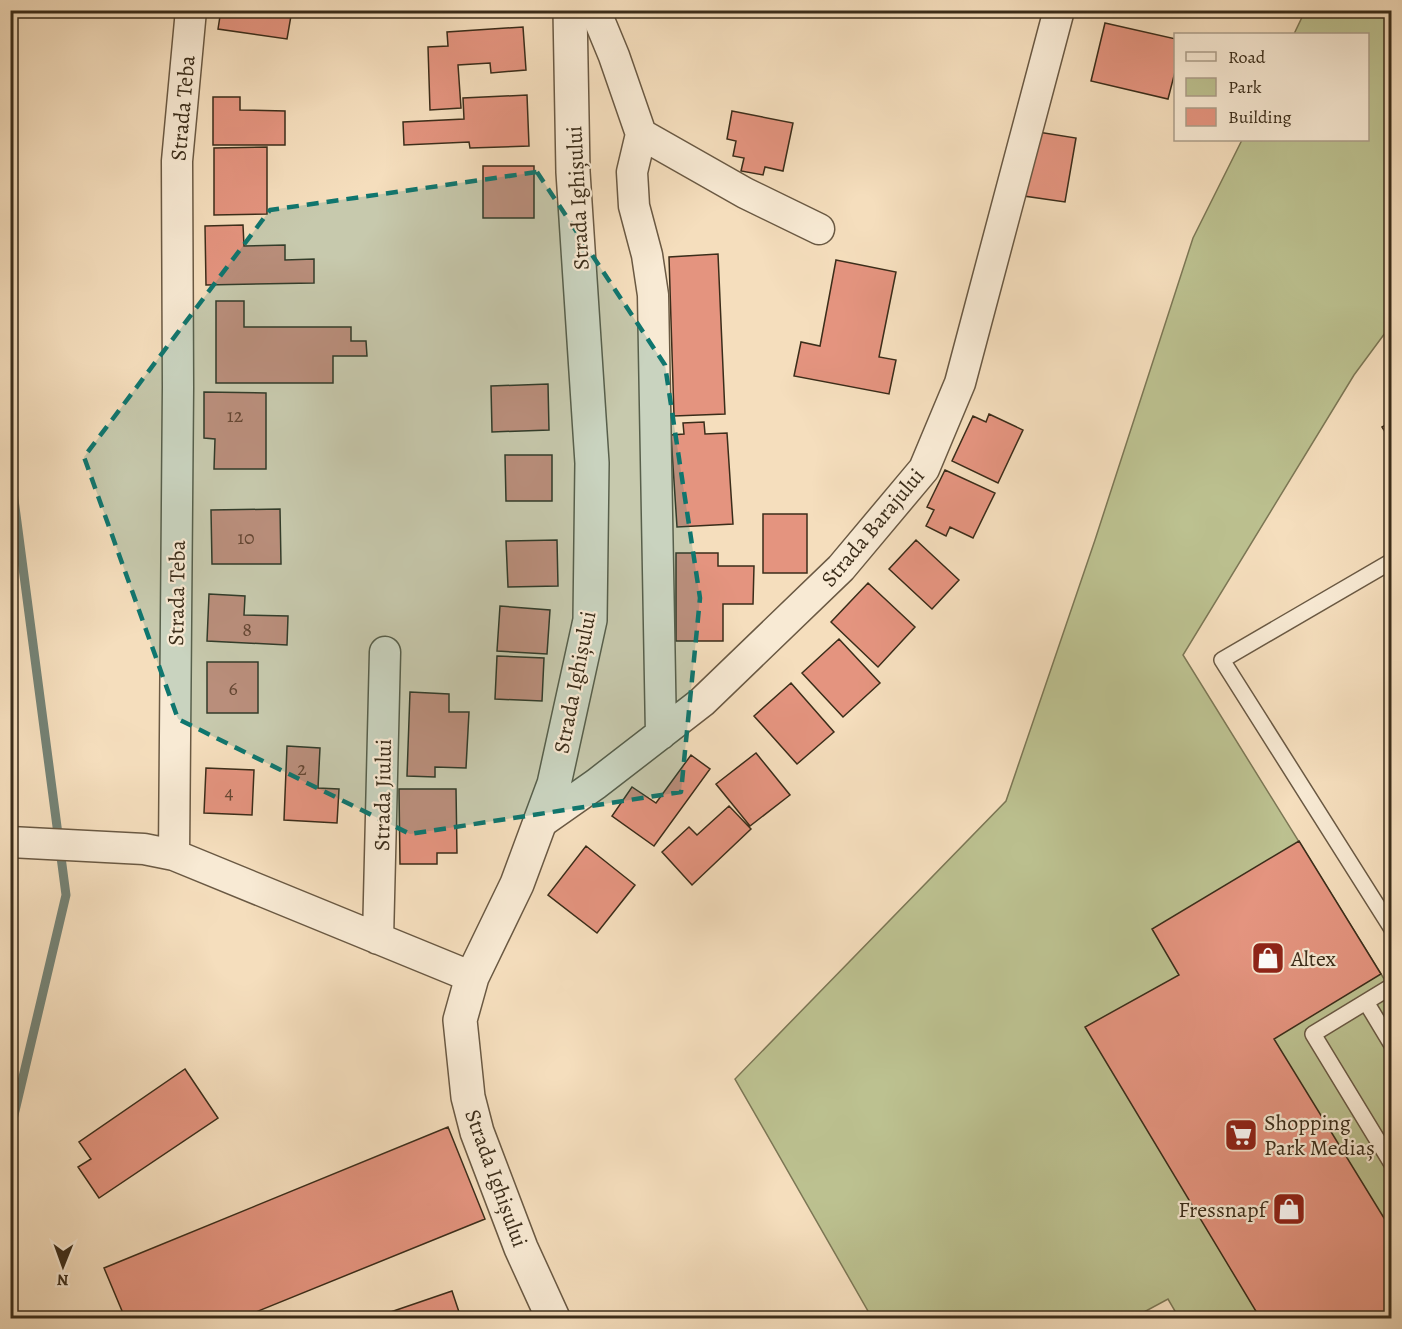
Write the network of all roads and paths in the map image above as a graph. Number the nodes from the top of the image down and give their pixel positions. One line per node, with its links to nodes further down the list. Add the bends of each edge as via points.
1 (191, 10): 12 (street, Strada Teba, via 177,161)
2 (570, 10): 10 (street, Strada Ighișului, via 573,172 592,463 590,620 554,784)
3 (595, 10): 5 (street)
4 (1059, 10): 9 (street, Strada Barajului, via 960,384 924,469 841,568 702,702)
5 (641, 134): 6 (street, via 745,193); 9 (street, via 632,172 634,206 653,295)
6 (819, 229)
7 (1392, 561): 13 (lane, via 1222,660)
8 (385, 652): 14 (street, Strada Jiului)
9 (661, 734): 10 (street, Strada Barajului)
10 (539, 824): 15 (street, Strada Ighișului, via 517,884)
11 (10, 842): 12 (street, via 144,849)
12 (174, 855): 14 (street)
13 (1392, 929)
14 (378, 939): 15 (street)
15 (472, 977): 20 (street, Strada Ighișului, via 460,1020 468,1097 477,1132 521,1248)
16 (1392, 986): 17 (lane)
17 (1366, 1002): 18 (lane); 19 (lane, via 1313,1034)
18 (1392, 1045)
19 (1392, 1164)
20 (553, 1318)

